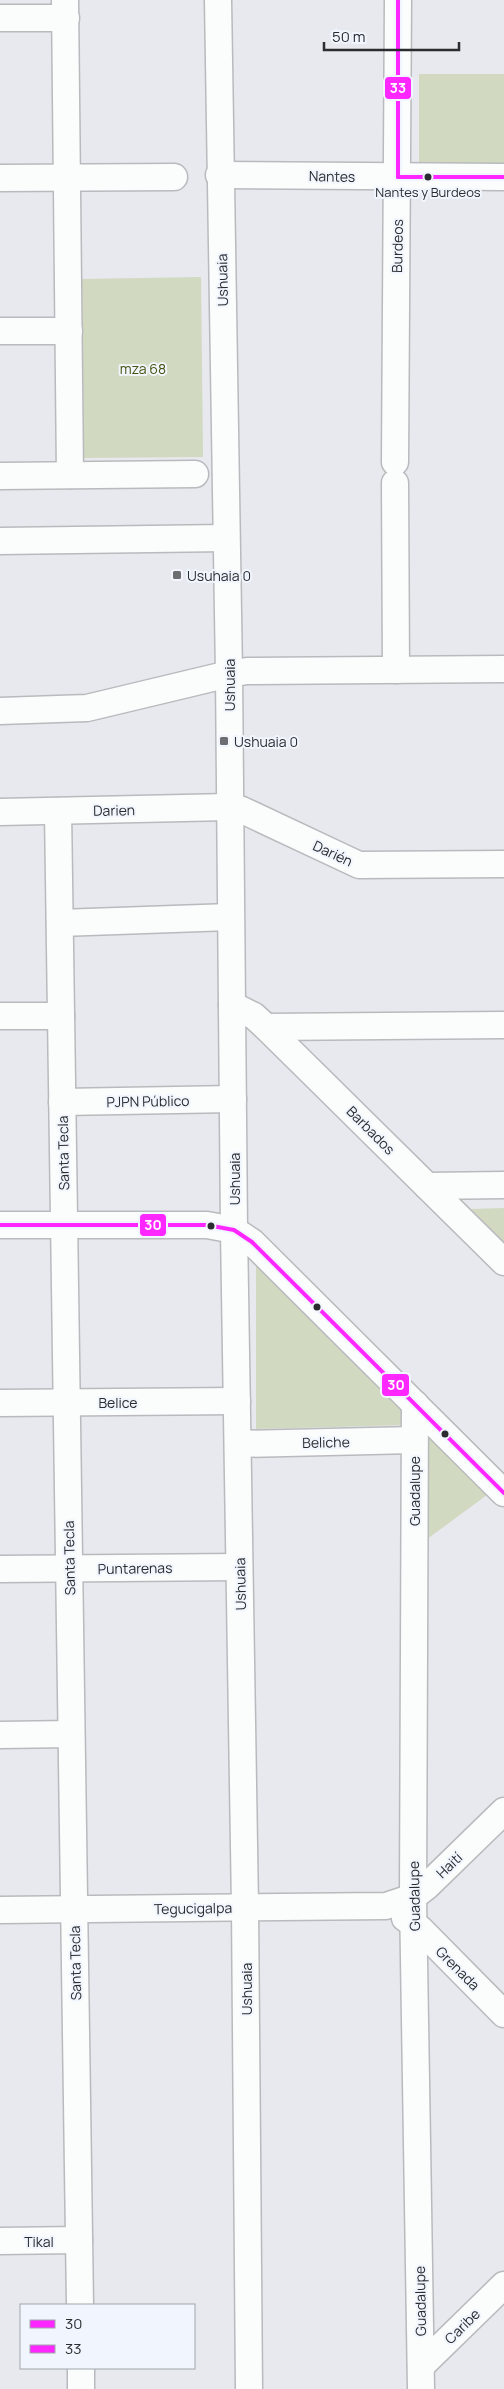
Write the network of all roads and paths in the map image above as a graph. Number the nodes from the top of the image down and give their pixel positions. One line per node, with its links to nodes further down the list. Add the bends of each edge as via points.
1 (218, 0): 5 (street, Ushuaia)
2 (398, 0): 7 (street, Burdeos)
3 (66, 9): 4 (street); 10 (street)
4 (0, 18)
5 (219, 175): 7 (street, Nantes); 16 (street, Ushuaia)
6 (174, 177): 10 (street)
7 (398, 177): 8 (street, Nantes); 19 (street, Burdeos)
8 (504, 177)
9 (0, 178): 10 (street)
10 (67, 178): 11 (street)
11 (69, 331): 12 (street); 14 (street)
12 (0, 332)
13 (195, 474): 14 (street)
14 (70, 475): 15 (street)
15 (0, 476)
16 (226, 538): 17 (street); 20 (street, Ushuaia)
17 (0, 541)
18 (504, 668): 19 (street)
19 (396, 670): 20 (street, via 247,671)
20 (229, 674): 21 (street, via 87,708); 22 (street, Ushuaia)
21 (0, 711)
22 (229, 807): 23 (street, Darien); 25 (street, Darién, via 249,813 359,866); 26 (street, Ushuaia)
23 (58, 811): 24 (street, Darien); 27 (street, Santa Tecla)
24 (0, 812)
25 (504, 864)
26 (230, 917): 27 (street); 28 (street, Ushuaia)
27 (60, 923): 30 (street, Santa Tecla)
28 (232, 1005): 32 (street, Barbados, via 254,1016); 33 (street, Ushuaia)
29 (0, 1016): 30 (street)
30 (61, 1016): 34 (street, Santa Tecla)
31 (504, 1025): 32 (street)
32 (266, 1027): 36 (street, Barbados)
33 (233, 1100): 34 (street, PJPN Público); 39 (street, Ushuaia)
34 (62, 1102): 37 (street, Santa Tecla)
35 (504, 1185): 36 (street)
36 (427, 1186): 40 (street, Barbados)
37 (64, 1224): 38 (street); 39 (street, via 207,1224); 42 (street, Santa Tecla)
38 (0, 1225)
39 (234, 1230): 41 (street, Ushuaia); 44 (street, via 252,1242)
40 (504, 1262)
41 (237, 1401): 42 (street, Belice); 46 (street, Ushuaia)
42 (66, 1402): 43 (street, Belice); 49 (street, Santa Tecla)
43 (0, 1403)
44 (415, 1404): 45 (street, Guadalupe); 47 (street)
45 (414, 1440): 46 (street, Beliche); 54 (street, Guadalupe)
46 (238, 1444): 48 (street, Ushuaia)
47 (504, 1493)
48 (239, 1566): 49 (street, Puntarenas); 56 (street, Ushuaia)
49 (69, 1569): 50 (street, Puntarenas); 51 (street, Santa Tecla)
50 (0, 1570)
51 (71, 1734): 52 (street); 57 (street, Santa Tecla)
52 (0, 1735)
53 (504, 1811): 54 (street, Haití)
54 (413, 1897): 55 (street, Haití); 59 (street, Guadalupe)
55 (386, 1906): 56 (street, Tegucigalpa); 59 (street, Grenada)
56 (246, 1907): 57 (street, Tegucigalpa); 68 (street, Ushuaia)
57 (74, 1909): 58 (street, Tegucigalpa); 61 (street, Santa Tecla)
58 (0, 1910)
59 (414, 1924): 60 (street, Grenada); 66 (street, Guadalupe)
60 (504, 2014)
61 (79, 2240): 62 (street, Tikal); 64 (street, Santa Tecla)
62 (0, 2241)
63 (504, 2285): 66 (street, Caribe)
64 (80, 2304)
65 (81, 2369): 67 (street)
66 (421, 2378)
67 (81, 2389)
68 (249, 2389)

